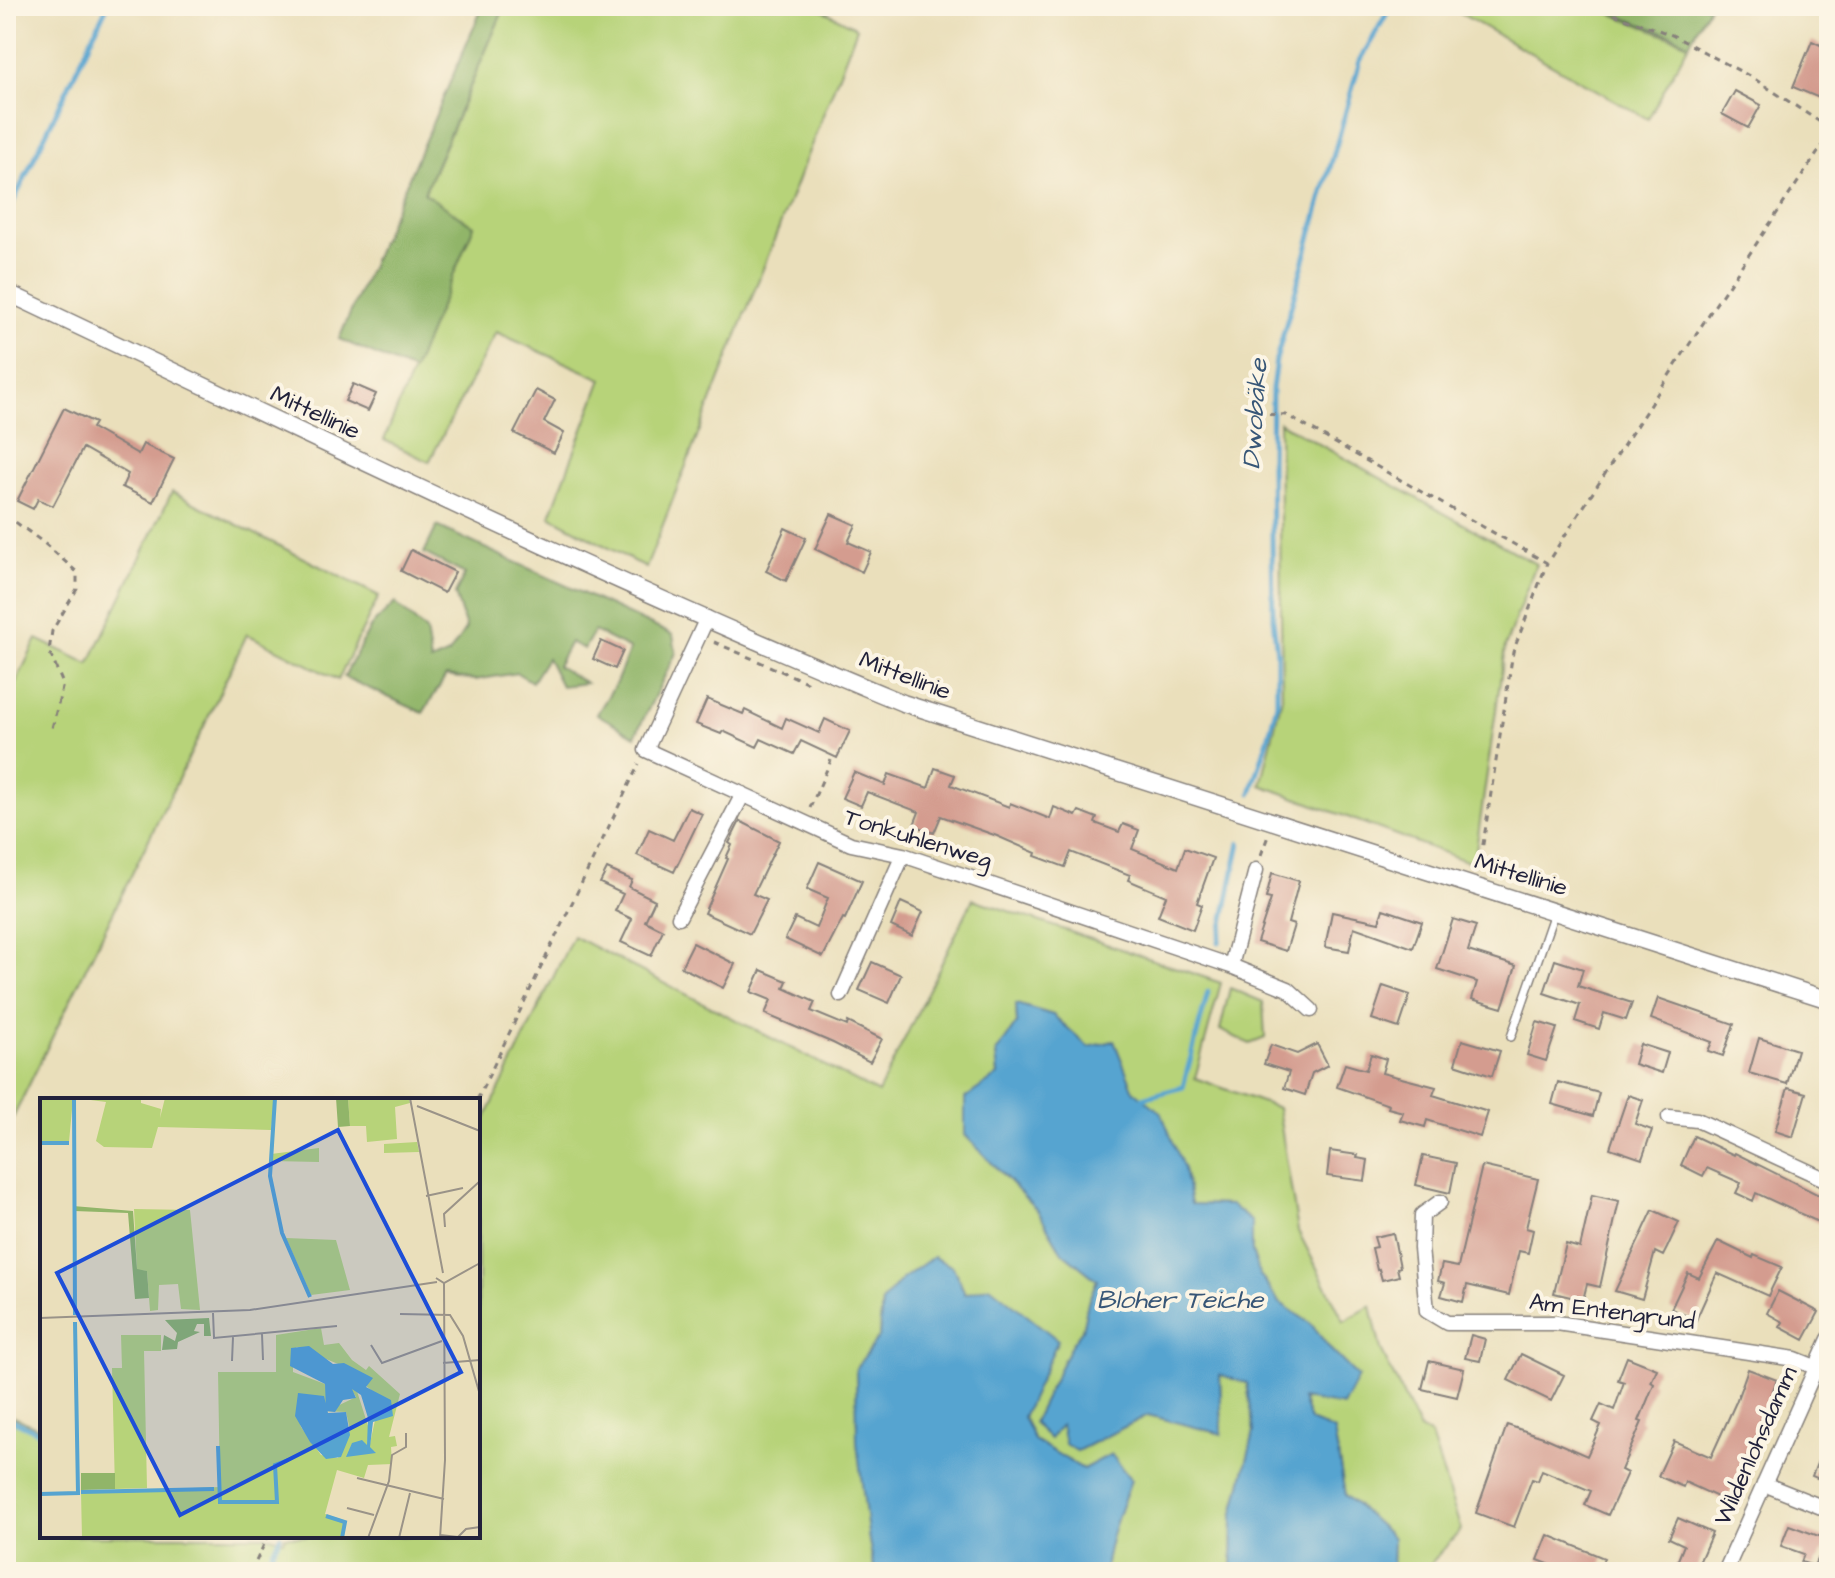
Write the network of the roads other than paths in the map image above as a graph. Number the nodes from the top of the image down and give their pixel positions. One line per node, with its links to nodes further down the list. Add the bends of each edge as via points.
1 (6, 292): 2 (street, Mittellinie)
2 (707, 618): 3 (street, Tonkuhlenweg, via 646,750); 6 (street, Mittellinie, via 903,703)
3 (743, 794): 4 (street, Tonkuhlenweg, via 851,844); 7 (street)
4 (903, 855): 8 (street, Tonkuhlenweg); 9 (street)
5 (1256, 870): 8 (street)
6 (1555, 911): 10 (street, Mittellinie); 12 (lane)
7 (679, 917)
8 (1231, 966): 11 (street, Tonkuhlenweg, via 1288,989)
9 (841, 995)
10 (1829, 1000)
11 (1311, 1010)
12 (1511, 1037)
13 (1669, 1117): 14 (street, via 1697,1120)
14 (1829, 1181)
15 (1440, 1202): 17 (street, Am Entengrund, via 1422,1215 1421,1248 1427,1311 1447,1323 1557,1323 1795,1359)
16 (1829, 1339): 17 (street, Wildenlohsdamm)
17 (1815, 1367): 18 (street, Wildenlohsdamm)
18 (1764, 1484): 19 (street); 20 (street, Wildenlohsdamm)
19 (1829, 1510)
20 (1725, 1572)

